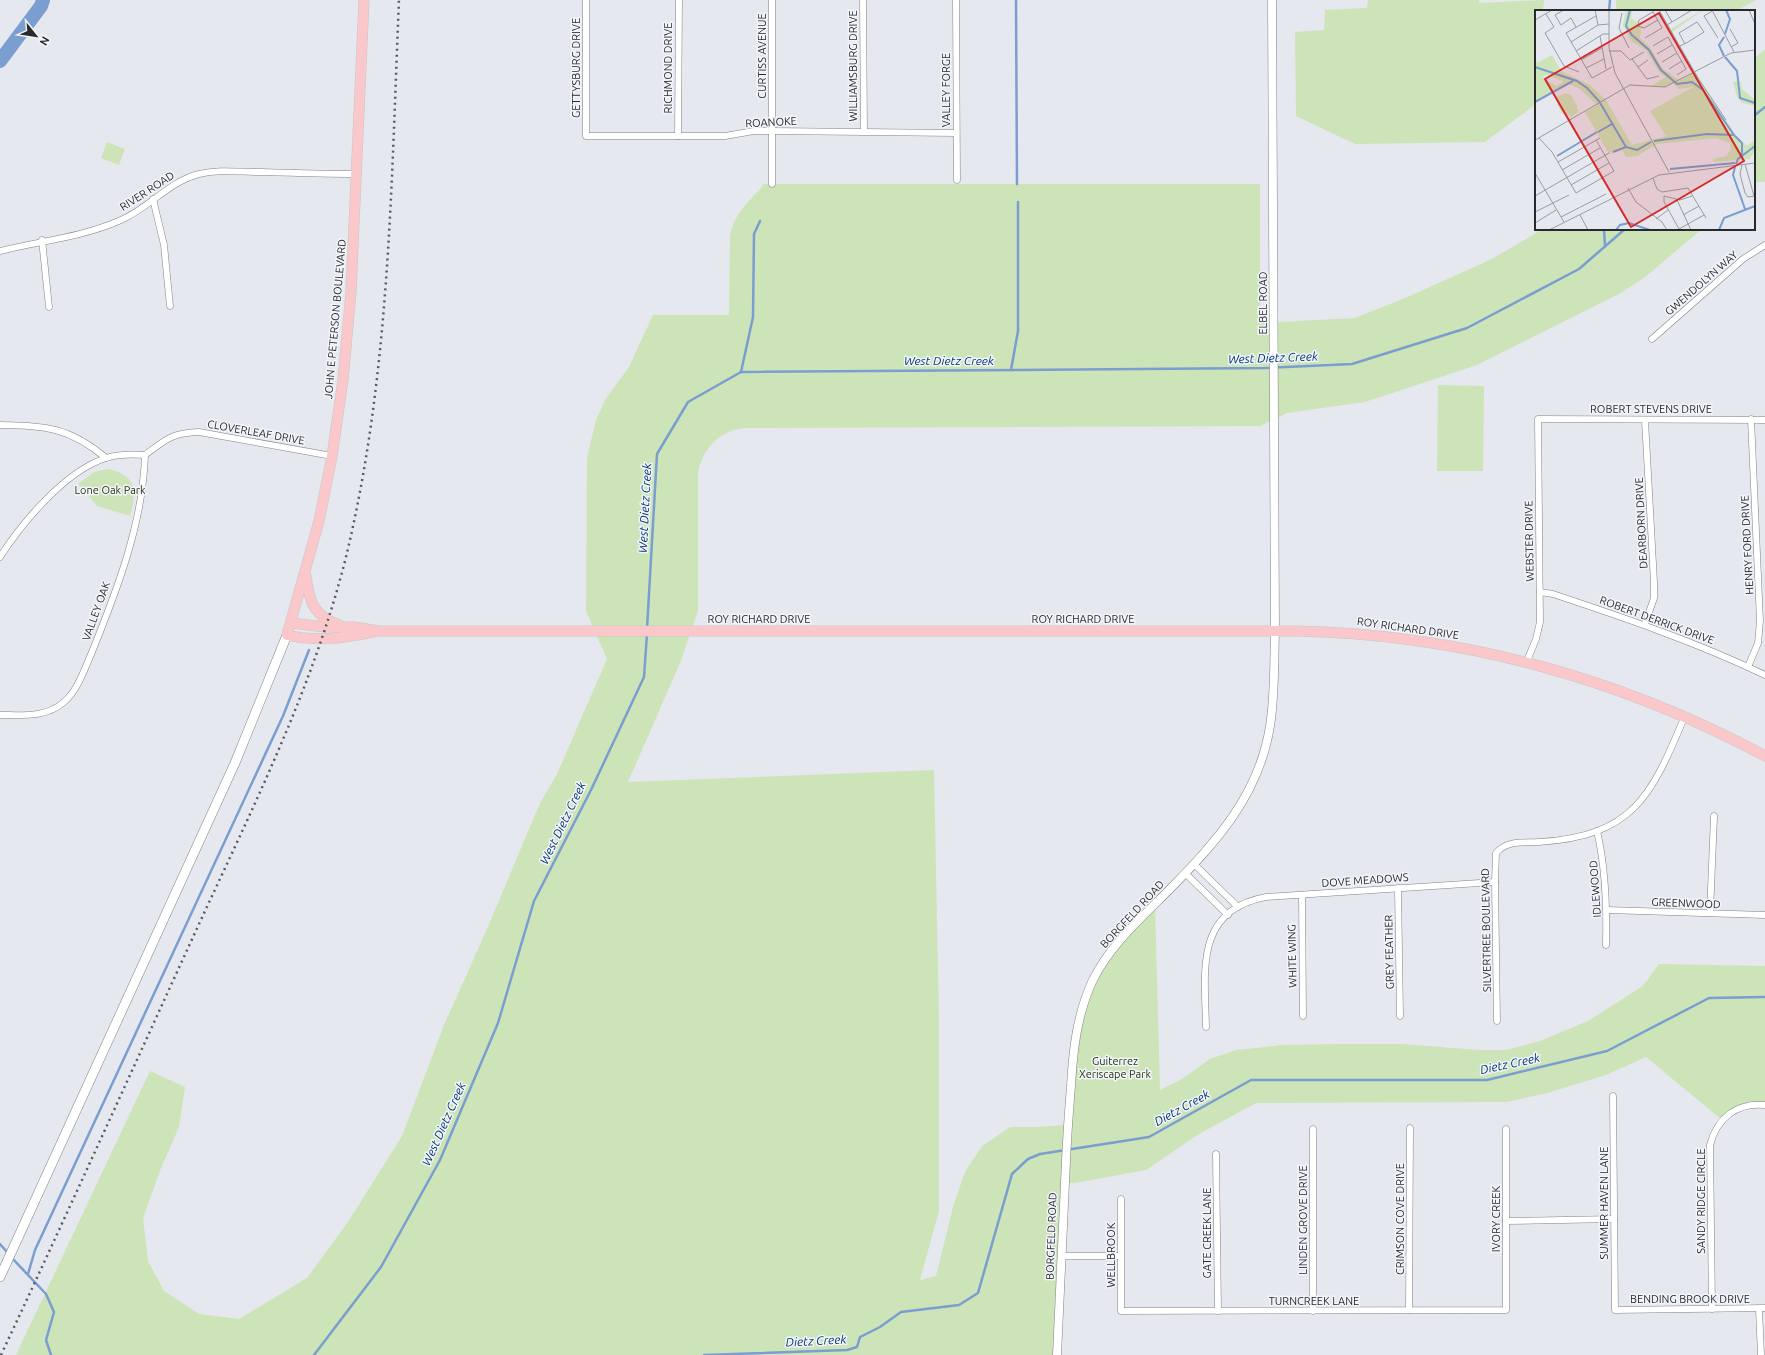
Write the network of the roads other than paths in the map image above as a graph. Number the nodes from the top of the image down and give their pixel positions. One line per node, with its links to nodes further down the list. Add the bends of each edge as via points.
1 (364, 0): 13 (main road, JOHN E PETERSON BOULEVARD)
2 (586, 0): 11 (street, GETTYSBURG DRIVE)
3 (679, 0): 12 (street, RICHMOND DRIVE)
4 (772, 0): 8 (street, CURTISS AVENUE)
5 (863, 0): 9 (street, WILLIAMSBURG DRIVE)
6 (956, 0): 10 (street, VALLEY FORGE)
7 (1272, 0): 39 (street, ELBEL ROAD)
8 (772, 131): 9 (street, ROANOKE); 12 (street, ROANOKE, via 725,136); 15 (street, CURTISS AVENUE)
9 (864, 131): 10 (street, ROANOKE)
10 (956, 133): 14 (street, VALLEY FORGE)
11 (586, 136): 12 (street, ROANOKE)
12 (678, 136)
13 (356, 174): 16 (street, RIVER ROAD, via 220,170 183,180); 29 (main road, JOHN E PETERSON BOULEVARD, via 351,292 343,380)
14 (957, 180)
15 (772, 184)
16 (153, 199): 17 (street, RIVER ROAD, via 121,220 86,232); 20 (street, via 164,245)
17 (42, 240): 19 (street, RIVER ROAD); 21 (street)
18 (1765, 246): 22 (street, GWENDOLYN WAY, via 1743,259)
19 (0, 251)
20 (170, 306)
21 (49, 307)
22 (1652, 338)
23 (1538, 419): 25 (street, ROBERT STEVENS DRIVE); 34 (street, WEBSTER DRIVE)
24 (1751, 419): 25 (street, ROBERT STEVENS DRIVE); 26 (street, ROBERT STEVENS DRIVE); 42 (street, HENRY FORD DRIVE, via 1760,620 1758,643)
25 (1646, 420): 36 (street, DEARBORN DRIVE, via 1654,598)
26 (1765, 420)
27 (0, 425): 30 (street, via 46,426 66,433)
28 (145, 455): 29 (street, CLOVERLEAF DRIVE, via 170,436 199,432); 30 (street, via 126,454); 44 (street, VALLEY OAK, via 142,491 127,554 105,620 81,677 70,695 54,709 43,714)
29 (332, 456): 33 (main road, JOHN E PETERSON BOULEVARD)
30 (106, 458): 31 (street, via 62,485 38,507)
31 (2, 548): 32 (street)
32 (0, 557)
33 (306, 571): 35 (main road, JOHN E PETERSON BOULEVARD); 37 (main road, via 312,604 328,621)
34 (1540, 592): 36 (street, ROBERT DERRICK DRIVE); 41 (street, WEBSTER DRIVE, via 1540,622)
35 (291, 623): 37 (main road, ROY RICHARD DRIVE); 40 (main road, JOHN E PETERSON BOULEVARD)
36 (1645, 624): 42 (street, ROBERT DERRICK DRIVE)
37 (341, 626): 38 (main road, ROY RICHARD DRIVE)
38 (379, 631): 39 (main road, ROY RICHARD DRIVE); 40 (main road, ROY RICHARD DRIVE, via 343,639)
39 (1275, 631): 41 (main road, ROY RICHARD DRIVE, via 1376,635 1456,646); 49 (street, BORGFELD ROAD, via 1272,708 1262,761 1245,799 1225,829)
40 (287, 635): 75 (main road, via 235,764)
41 (1527, 662): 45 (main road, ROY RICHARD DRIVE, via 1612,688)
42 (1748, 667): 43 (street, ROBERT DERRICK DRIVE)
43 (1765, 675)
44 (0, 715)
45 (1684, 718): 46 (main road, ROY RICHARD DRIVE); 48 (street, SILVERTREE BOULEVARD, via 1665,763 1646,797 1622,818)
46 (1765, 756)
47 (1714, 816): 56 (street)
48 (1597, 831): 51 (street, SILVERTREE BOULEVARD, via 1566,840 1507,844 1496,853); 55 (street, IDLEWOOD, via 1605,867)
49 (1194, 864): 50 (street, BORGFELD ROAD); 54 (street)
50 (1185, 873): 57 (street); 73 (street, BORGFELD ROAD, via 1107,957 1093,981 1076,1031 1067,1128)
51 (1495, 882): 52 (street, DOVE MEADOWS); 62 (street, SILVERTREE BOULEVARD)
52 (1398, 888): 53 (street, DOVE MEADOWS); 61 (street, GREY FEATHER)
53 (1302, 895): 54 (street, DOVE MEADOWS, via 1254,899); 60 (street, WHITE WING)
54 (1238, 907): 57 (street, DOVE MEADOWS)
55 (1607, 910): 56 (street, GREENWOOD); 59 (street, IDLEWOOD)
56 (1710, 913): 58 (street, GREENWOOD)
57 (1229, 914): 63 (street, DOVE MEADOWS, via 1216,929 1206,953)
58 (1765, 915)
59 (1606, 945)
60 (1303, 1016)
61 (1400, 1016)
62 (1497, 1021)
63 (1206, 1027)
64 (1614, 1096): 71 (street, SUMMER HAVEN LANE)
65 (1765, 1105): 77 (street, SANDY RIDGE CIRCLE, via 1746,1105 1725,1116 1710,1144)
66 (1410, 1128): 78 (street, CRIMSON COVE DRIVE)
67 (1313, 1129): 82 (street, LINDEN GROVE DRIVE)
68 (1506, 1129): 72 (street, IVORY CREEK)
69 (1216, 1154): 81 (street, GATE CREEK LANE)
70 (1121, 1199): 74 (street, WELLBROOK)
71 (1614, 1219): 72 (street); 80 (street, SUMMER HAVEN LANE)
72 (1506, 1221): 79 (street, IVORY CREEK)
73 (1062, 1256): 74 (street); 84 (street, BORGFELD ROAD)
74 (1120, 1256): 83 (street, WELLBROOK)
75 (0, 1277)
76 (1762, 1308): 77 (street, BENDING BROOK DRIVE); 85 (street)
77 (1712, 1309): 80 (street, BENDING BROOK DRIVE)
78 (1409, 1310): 79 (street, TURNCREEK LANE); 82 (street, TURNCREEK LANE)
79 (1506, 1310)
80 (1615, 1310)
81 (1218, 1311): 82 (street, TURNCREEK LANE); 83 (street, TURNCREEK LANE)
82 (1313, 1311)
83 (1121, 1312)
84 (1058, 1355)
85 (1761, 1355)

